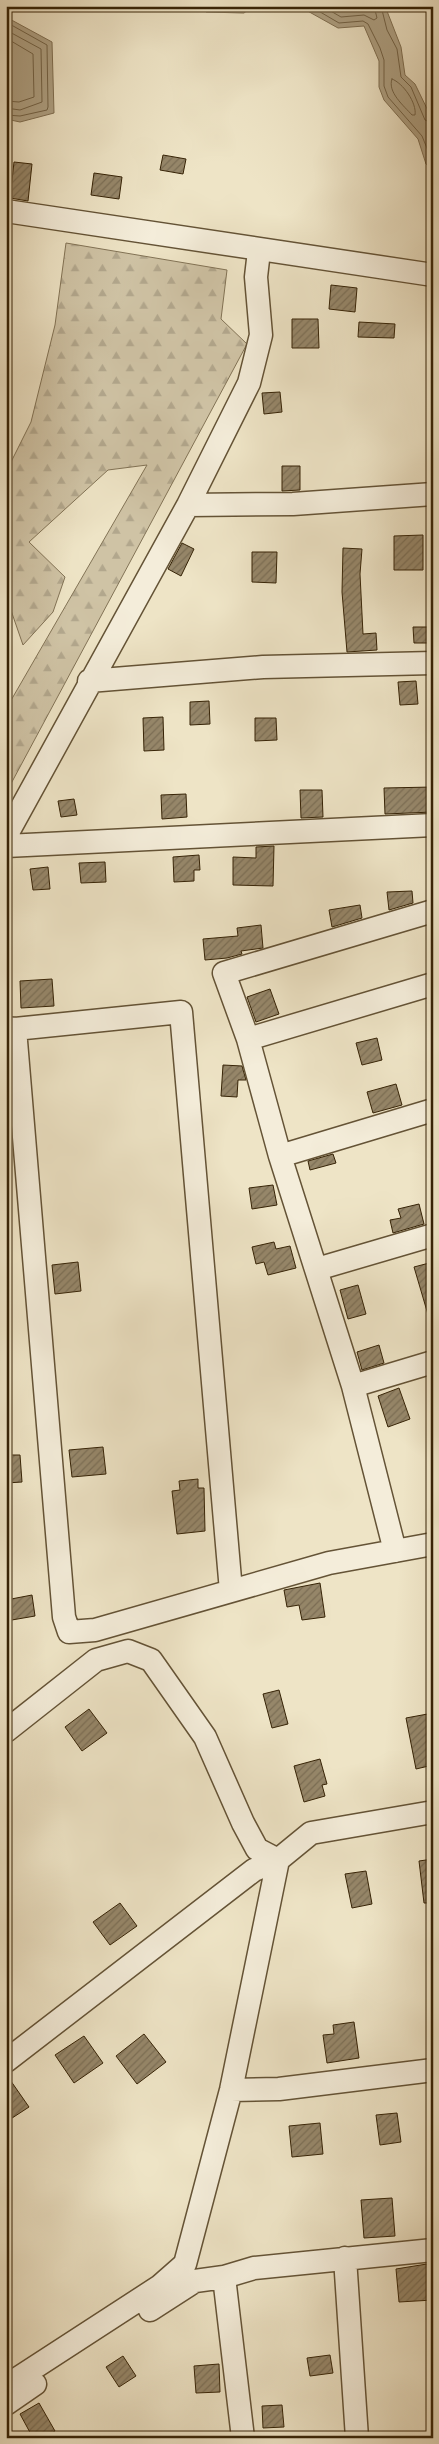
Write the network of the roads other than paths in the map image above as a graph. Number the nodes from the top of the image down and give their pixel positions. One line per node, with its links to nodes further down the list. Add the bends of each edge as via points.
1 (6, 212): 2 (street)
2 (259, 250): 3 (street); 5 (street, via 256,277 262,335 250,383)
3 (433, 275)
4 (433, 494): 5 (street, via 293,504)
5 (188, 505): 7 (street)
6 (433, 663): 7 (street, via 263,667)
7 (89, 681): 9 (street)
8 (433, 825): 10 (street)
9 (6, 836)
10 (6, 846)
11 (433, 912): 14 (street, via 224,973)
12 (433, 984): 14 (street)
13 (11, 1029): 23 (street, via 181,1012); 23 (street, via 64,1617 69,1632 95,1630)
14 (248, 1039): 16 (street)
15 (433, 1110): 16 (street)
16 (280, 1156): 18 (street)
17 (433, 1235): 18 (street)
18 (317, 1269): 20 (street)
19 (433, 1362): 20 (street)
20 (353, 1386): 22 (street)
21 (433, 1544): 22 (street)
22 (395, 1551): 23 (street, via 329,1563)
23 (231, 1591)
24 (6, 1731): 26 (street, via 96,1660 128,1651 151,1660 205,1737 258,1849)
25 (433, 1812): 26 (street, via 311,1833)
26 (278, 1860): 27 (street, via 254,1870); 29 (street)
27 (6, 2061)
28 (433, 2070): 29 (street, via 279,2089)
29 (231, 2090): 33 (street, via 185,2264 160,2286)
30 (433, 2250): 31 (street)
31 (345, 2258): 32 (street, via 254,2268); 36 (street)
32 (224, 2277): 34 (street, via 195,2281); 35 (street)
33 (6, 2386)
34 (6, 2404)
35 (243, 2438)
36 (357, 2438)

